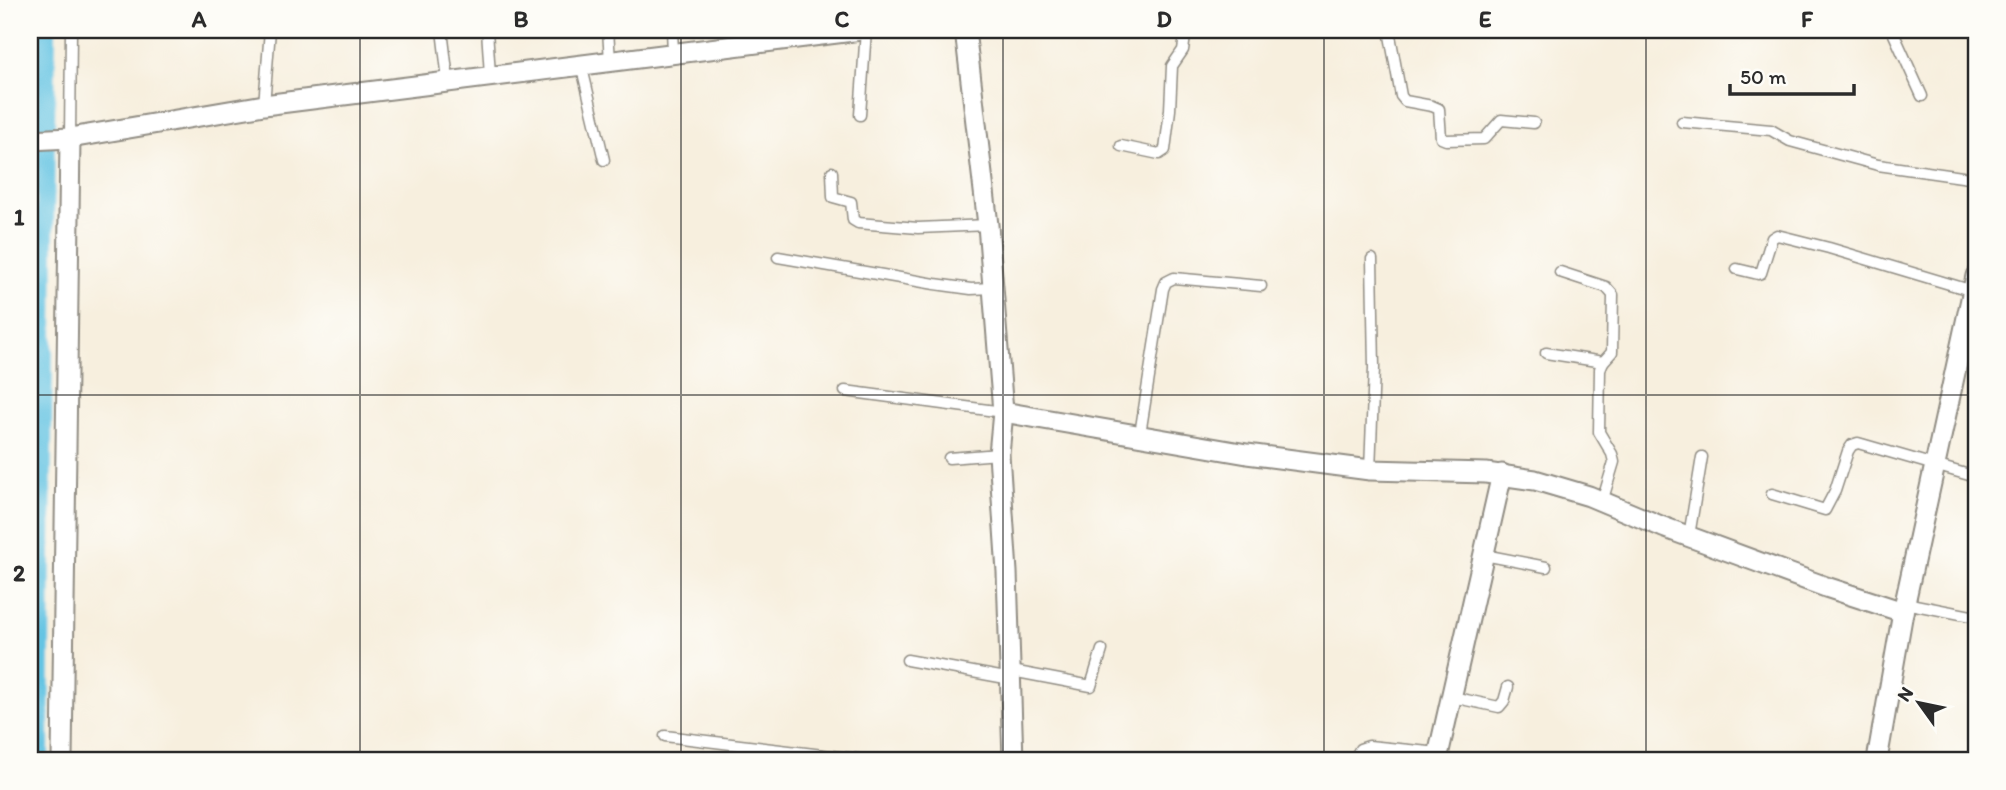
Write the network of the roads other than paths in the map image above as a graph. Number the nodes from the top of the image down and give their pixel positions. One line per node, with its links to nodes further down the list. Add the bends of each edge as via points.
1 (71, 30): 23 (lane)
2 (270, 30): 19 (lane)
3 (442, 30): 17 (lane)
4 (487, 30): 16 (lane)
5 (608, 30): 14 (lane)
6 (673, 30): 13 (lane)
7 (863, 30): 12 (street); 20 (lane)
8 (965, 30): 29 (street)
9 (1186, 30): 25 (lane, via 1183,50 1172,66 1165,150 1158,154)
10 (1389, 30): 22 (lane, via 1401,96 1439,109 1441,138 1483,139 1501,120)
11 (1892, 30): 18 (lane)
12 (767, 35): 13 (street)
13 (673, 52): 14 (street)
14 (610, 61): 15 (street)
15 (581, 64): 16 (street); 26 (lane)
16 (489, 75): 17 (street)
17 (448, 80): 19 (street)
18 (1922, 96)
19 (264, 105): 23 (street)
20 (860, 115)
21 (1682, 122): 28 (lane, via 1771,130 1790,141 1878,165)
22 (1534, 123)
23 (65, 139): 24 (street); 64 (street)
24 (30, 140)
25 (1121, 146)
26 (604, 160)
27 (832, 172): 29 (lane, via 833,197 851,202 853,220 858,223 918,228)
28 (1976, 179)
29 (988, 225): 36 (street)
30 (778, 257): 36 (lane, via 935,284)
31 (1372, 259): 46 (lane)
32 (1737, 269): 34 (lane, via 1761,273 1777,235)
33 (1560, 272): 38 (lane, via 1612,291 1612,352)
34 (1974, 283): 45 (street)
35 (1261, 286): 41 (lane, via 1174,278 1166,282)
36 (993, 288): 40 (street)
37 (1546, 353): 38 (lane)
38 (1603, 362): 50 (lane, via 1599,432 1614,462)
39 (845, 391): 40 (lane)
40 (1003, 412): 41 (street); 42 (street)
41 (1140, 434): 46 (street)
42 (999, 454): 43 (lane); 58 (street)
43 (949, 457)
44 (1702, 457): 51 (lane)
45 (1935, 466): 48 (lane); 49 (lane, via 1858,443 1847,451 1825,510); 54 (street)
46 (1370, 470): 47 (street)
47 (1502, 474): 50 (street); 52 (street)
48 (1976, 477)
49 (1772, 494)
50 (1602, 502): 51 (street)
51 (1689, 536): 54 (street, via 1826,587)
52 (1484, 555): 53 (lane); 60 (street)
53 (1546, 567)
54 (1904, 608): 55 (lane); 63 (street)
55 (1976, 617)
56 (1102, 650): 58 (lane, via 1091,686)
57 (907, 660): 58 (lane)
58 (1012, 675): 66 (street)
59 (1508, 687): 60 (lane, via 1499,707)
60 (1452, 697): 62 (street)
61 (665, 736): 65 (lane)
62 (1438, 756): 67 (lane, via 1368,746 1360,749)
63 (1883, 759)
64 (62, 760)
65 (865, 760)
66 (1013, 760)
67 (1354, 760)

